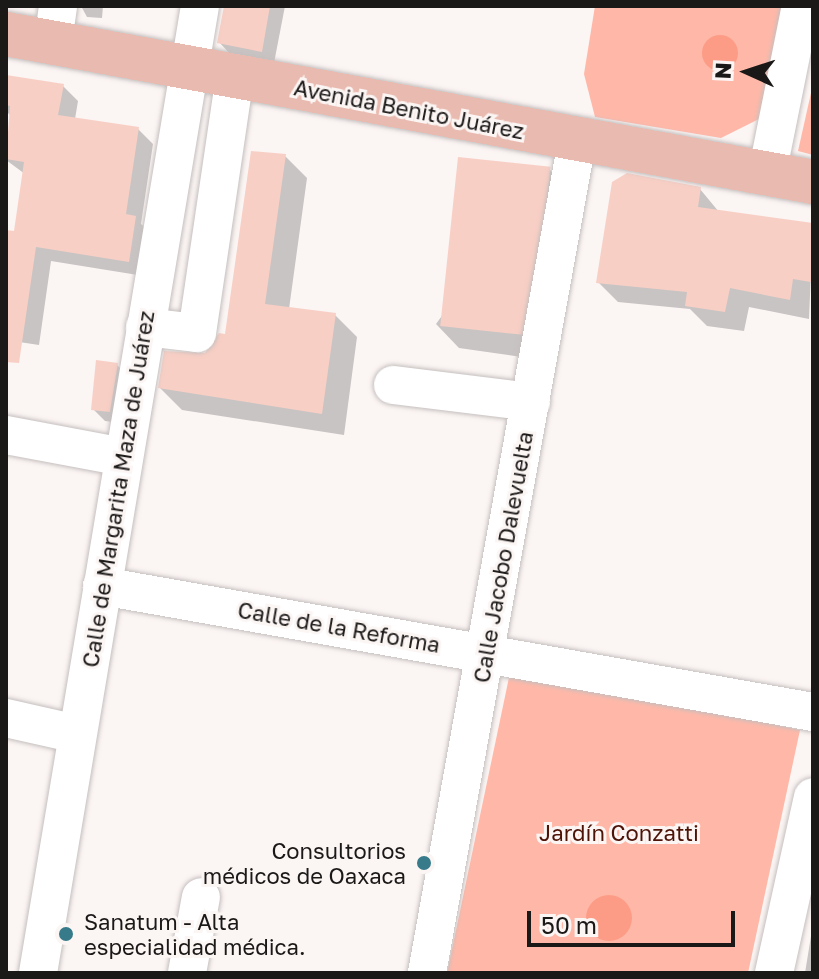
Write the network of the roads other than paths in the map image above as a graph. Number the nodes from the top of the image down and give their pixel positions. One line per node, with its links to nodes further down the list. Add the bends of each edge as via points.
1 (200, 6): 5 (street, Calle de Margarita Maza de Juárez)
2 (801, 6): 8 (street)
3 (55, 24): 4 (main road, Avenida Benito Juárez); 5 (main road, Avenida Benito Juárez)
4 (6, 34)
5 (188, 67): 6 (main road, Avenida Benito Juárez); 10 (street, Calle de Margarita Maza de Juárez)
6 (235, 76): 7 (main road, Avenida Benito Juárez); 10 (street, via 197,333)
7 (577, 141): 8 (main road, Avenida Benito Juárez); 12 (street, Calle Jacobo Dalevuelta)
8 (767, 174): 9 (main road, Avenida Benito Juárez)
9 (813, 182)
10 (145, 327): 14 (street, Calle de Margarita Maza de Juárez)
11 (393, 385): 12 (street)
12 (531, 402): 16 (street, Calle Jacobo Dalevuelta)
13 (6, 435): 14 (street)
14 (123, 457): 15 (street, Calle de Margarita Maza de Juárez)
15 (102, 586): 16 (street, Calle de la Reforma); 19 (street, Calle de Margarita Maza de Juárez)
16 (487, 652): 17 (street, Calle de la Reforma); 25 (street, Calle Jacobo Dalevuelta)
17 (813, 712)
18 (6, 718): 19 (street)
19 (77, 734): 23 (street, Calle de Margarita Maza de Juárez)
20 (813, 797): 21 (street)
21 (804, 880): 26 (street)
22 (201, 897): 24 (street)
23 (38, 973)
24 (187, 973)
25 (427, 973)
26 (774, 973)

